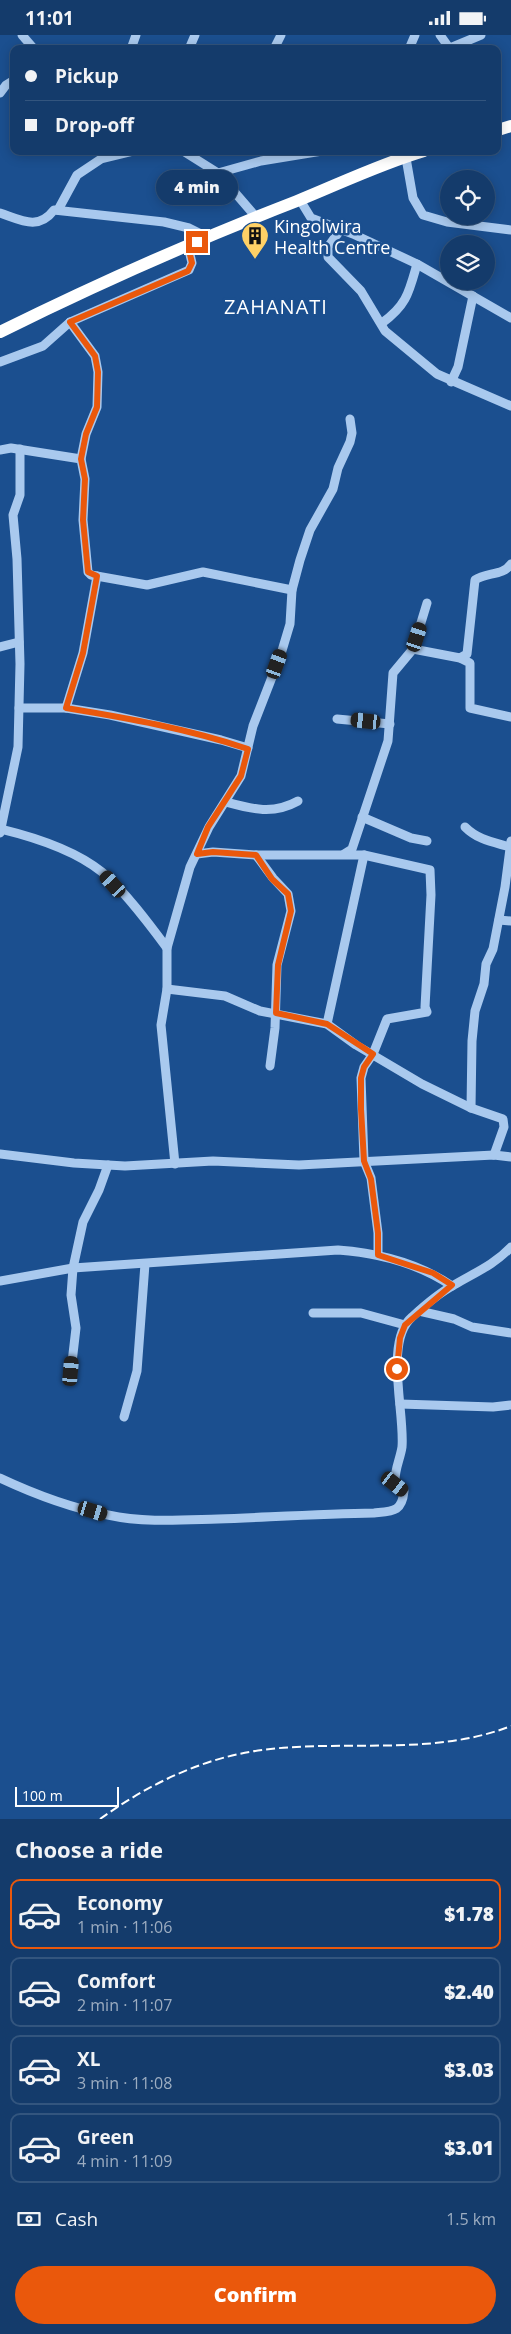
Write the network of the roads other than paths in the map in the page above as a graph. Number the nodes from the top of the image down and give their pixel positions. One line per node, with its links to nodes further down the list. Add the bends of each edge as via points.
1 (22, 35): 4 (street)
2 (440, 35): 5 (street)
3 (481, 35): 6 (street)
4 (31, 45)
5 (448, 45)
6 (457, 45)
7 (10, 83): 8 (street)
8 (0, 93)
9 (102, 155): 15 (street, via 77,175)
10 (189, 155): 13 (street)
11 (296, 155): 13 (street)
12 (400, 157): 14 (highway); 19 (street, via 413,198 423,215 447,222)
13 (218, 173): 17 (street)
14 (300, 200): 17 (highway); 18 (street, via 311,218)
15 (58, 210): 16 (street, via 54,210 47,219 30,223); 20 (street, via 164,222 189,228)
16 (0, 213)
17 (256, 217): 20 (highway)
18 (341, 229): 22 (street); 26 (street, via 328,247 328,257 361,291)
19 (511, 230)
20 (207, 237): 21 (highway)
21 (188, 246): 25 (street, via 192,263 188,271); 27 (highway, via 85,289)
22 (417, 264): 23 (street); 26 (street, via 407,297)
23 (473, 296): 24 (street); 29 (street, via 458,367)
24 (511, 318)
25 (70, 322): 28 (street, via 43,346); 34 (street, via 95,356 98,372 97,407 86,434)
26 (382, 323): 29 (street, via 390,336 437,375)
27 (0, 333)
28 (0, 362)
29 (451, 382): 30 (street)
30 (511, 406)
31 (350, 419): 37 (street, via 350,442 333,489 310,530)
32 (20, 449): 33 (street); 34 (street); 39 (street, via 20,495 13,515)
33 (0, 450)
34 (81, 459): 36 (street, via 85,479 85,565 88,572)
35 (511, 564): 42 (street, via 504,571 475,581 467,654)
36 (97, 576): 37 (street, via 146,585 204,572); 44 (street, via 83,653)
37 (292, 590): 48 (street, via 290,624 253,726)
38 (427, 603): 41 (street)
39 (19, 641): 40 (street); 43 (street)
40 (0, 647)
41 (413, 649): 42 (street); 47 (street, via 393,673)
42 (460, 658): 45 (street, via 470,663 470,708)
43 (19, 708): 44 (street); 53 (street, via 17,759)
44 (66, 708): 48 (street, via 221,740)
45 (511, 717)
46 (337, 719): 47 (street)
47 (390, 724): 51 (street, via 388,741)
48 (248, 749): 50 (street, via 241,776)
49 (298, 801): 50 (street, via 285,808 268,811)
50 (226, 802): 56 (street, via 208,827)
51 (362, 817): 54 (street, via 411,838); 58 (street, via 352,849)
52 (465, 827): 55 (street, via 483,840)
53 (0, 831): 62 (street, via 20,834 66,852 103,873 148,921)
54 (427, 841)
55 (511, 844): 60 (street)
56 (197, 854): 57 (street); 62 (street, via 185,881 178,915)
57 (256, 855): 58 (street); 64 (street, via 272,879 288,894 291,911 278,965)
58 (342, 855): 59 (street)
59 (364, 855): 65 (street); 66 (street, via 429,869 432,878 427,1012 387,1019)
60 (498, 921): 61 (street); 68 (street, via 475,1011)
61 (511, 921)
62 (166, 948): 63 (street)
63 (168, 989): 64 (street, via 225,996 260,1011); 73 (street, via 161,1025)
64 (276, 1013): 65 (street); 67 (street)
65 (327, 1024): 66 (street)
66 (373, 1054): 68 (street); 72 (street, via 361,1078)
67 (270, 1066)
68 (471, 1108): 70 (street, via 503,1119 504,1127)
69 (0, 1154): 74 (street)
70 (494, 1155): 71 (street); 72 (street)
71 (511, 1157)
72 (364, 1161): 73 (street, via 299,1165 213,1161); 76 (street, via 371,1179)
73 (175, 1164): 74 (street)
74 (108, 1165): 79 (street, via 83,1221)
75 (511, 1247): 77 (street)
76 (378, 1255): 78 (street, via 338,1250); 81 (street, via 433,1273)
77 (508, 1255): 81 (street)
78 (145, 1263): 79 (street); 89 (street, via 137,1371)
79 (73, 1268): 80 (street); 86 (street, via 71,1295 76,1328)
80 (0, 1281)
81 (452, 1285): 82 (street)
82 (419, 1311): 84 (street); 85 (street, via 472,1327)
83 (313, 1313): 84 (street, via 361,1313)
84 (405, 1325): 87 (street, via 400,1338 397,1369)
85 (511, 1333)
86 (71, 1371)
87 (400, 1404): 88 (street); 90 (street, via 402,1447 394,1474 395,1484 404,1491 397,1509 388,1511 162,1521 108,1515)
88 (511, 1405)
89 (124, 1417)
90 (0, 1479)

